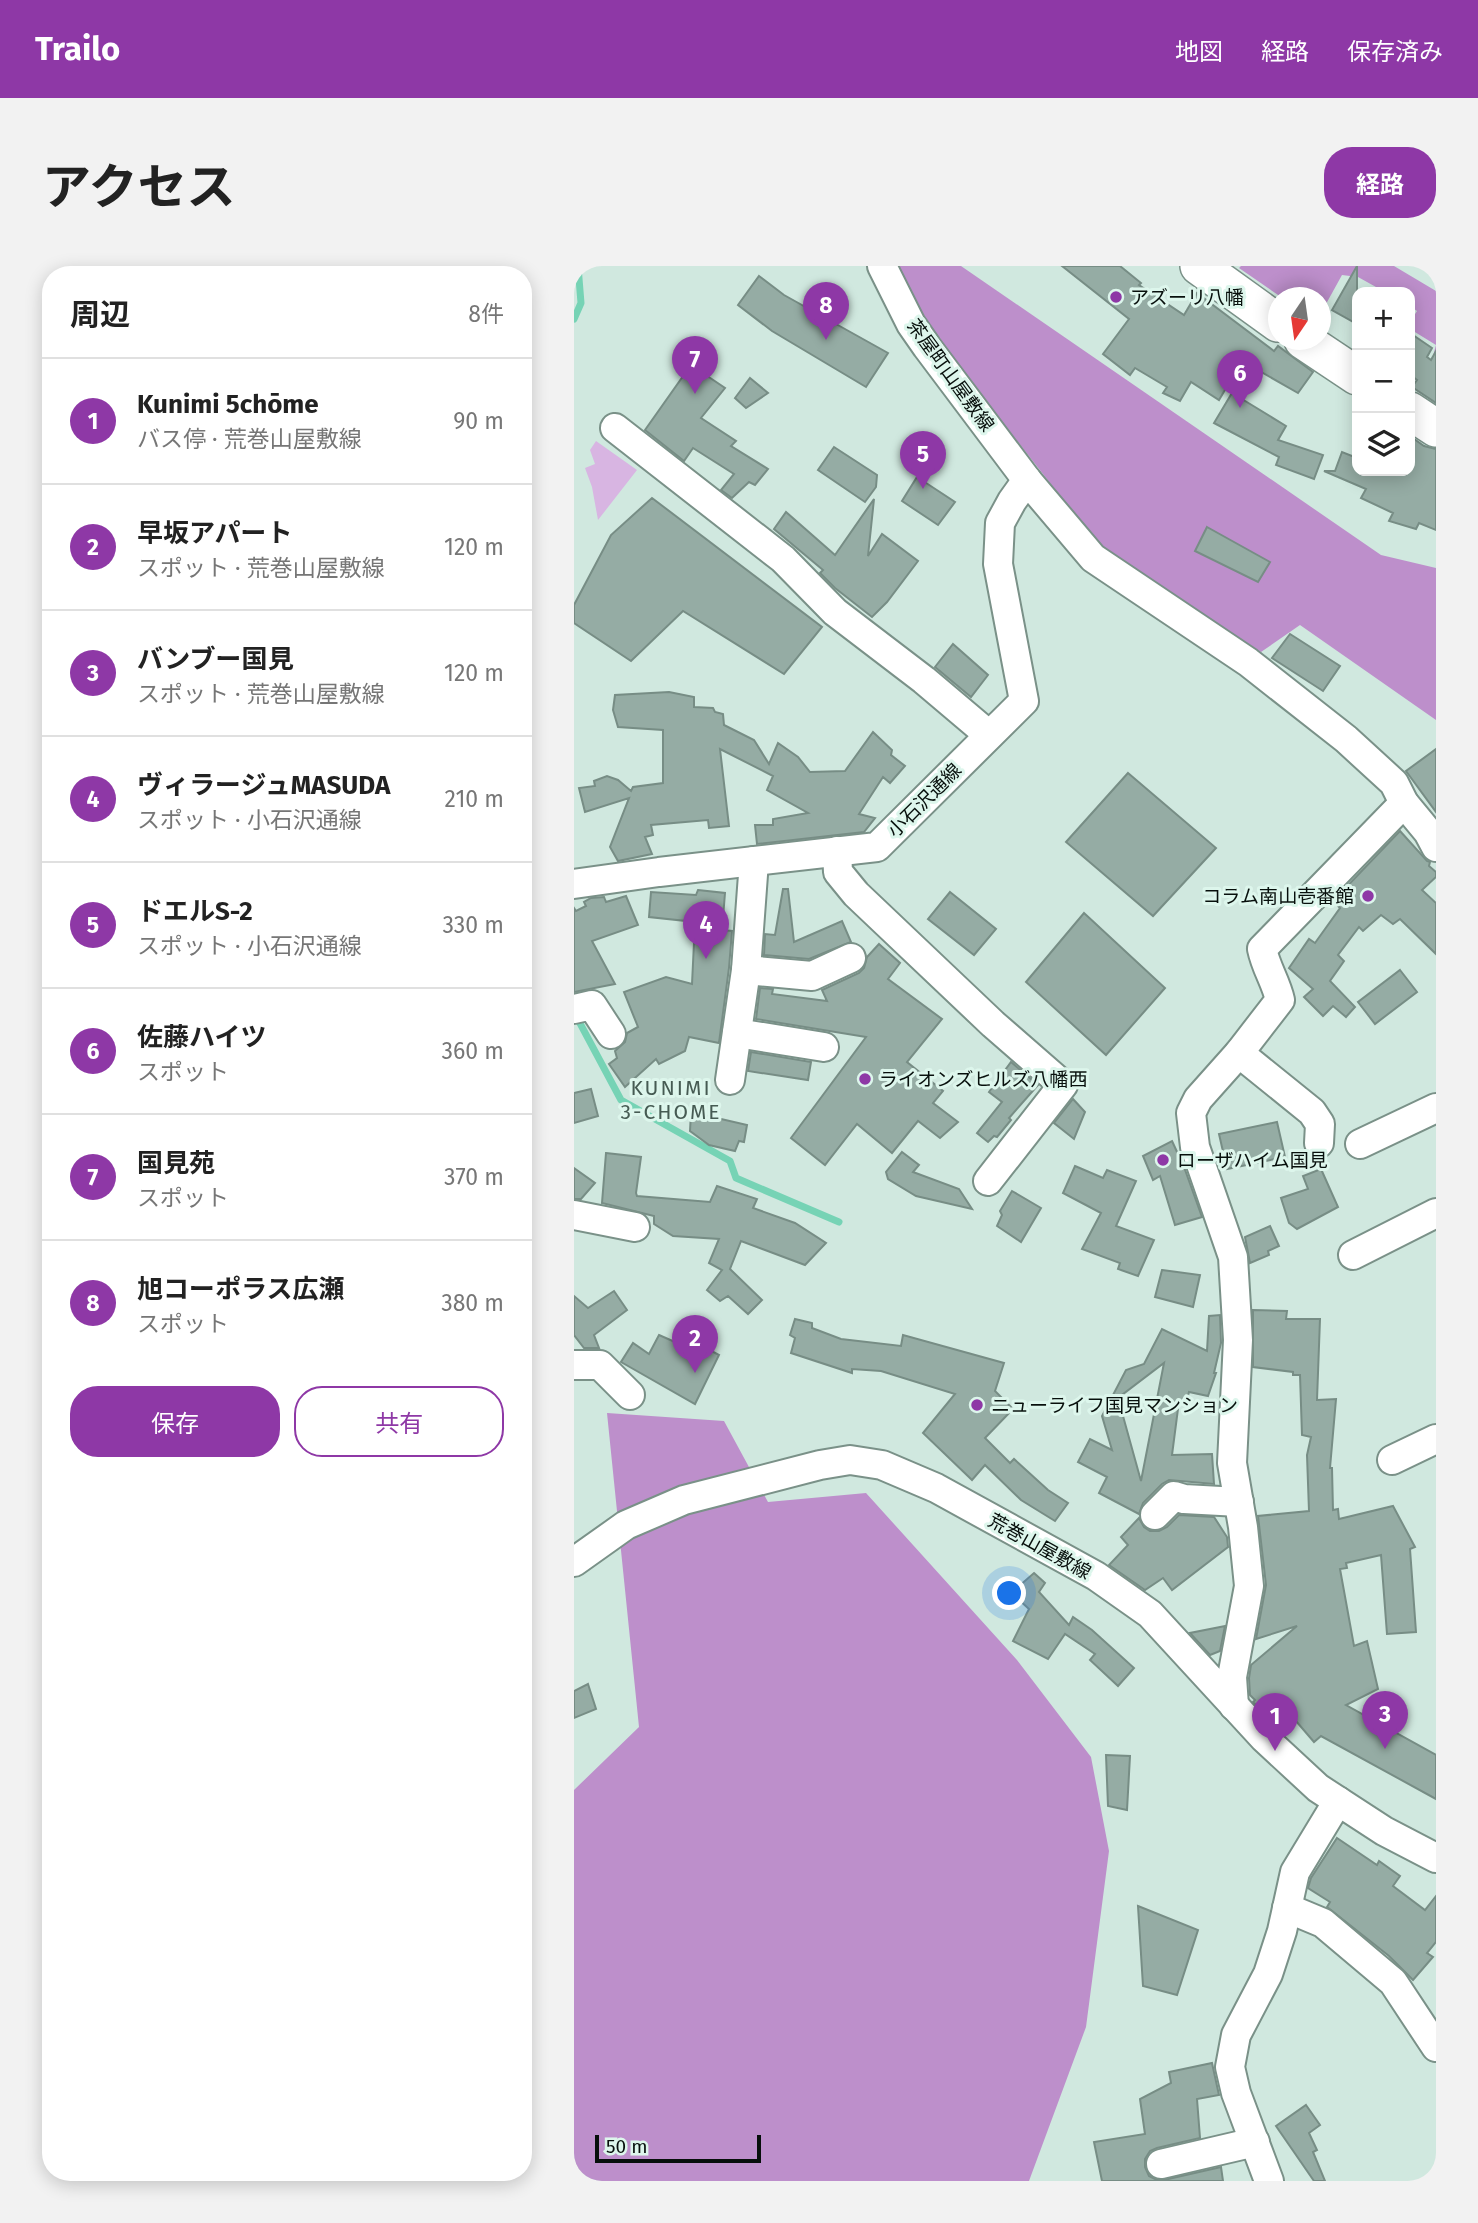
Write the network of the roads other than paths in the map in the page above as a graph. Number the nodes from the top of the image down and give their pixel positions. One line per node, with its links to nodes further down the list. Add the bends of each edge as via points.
1 (882, 266): 9 (street, 茶屋町山屋敷線, via 911,324)
2 (1199, 266): 3 (main road)
3 (1268, 315)
4 (1318, 350): 5 (main road)
5 (1352, 373)
6 (1413, 413): 8 (main road)
7 (615, 428): 10 (street, via 783,559 835,612)
8 (1436, 428)
9 (1027, 480): 10 (street, 小石沢通線, via 1000,523 998,564 1024,701); 11 (street, 茶屋町山屋敷線, via 1093,558 1248,662 1346,739 1394,783)
10 (989, 735): 13 (street, 小石沢通線, via 877,847)
11 (1404, 803): 12 (street, 茶屋町山屋敷線); 22 (street, via 1262,949 1280,1000)
12 (1436, 847)
13 (837, 851): 14 (street, 小石沢通線); 27 (street, via 838,872 856,894 1063,1085)
14 (754, 861): 15 (street, 小石沢通線); 17 (street)
15 (574, 884)
16 (850, 958): 17 (street, via 812,976)
17 (746, 970): 19 (street)
18 (579, 1008): 20 (street, via 592,1005)
19 (737, 1033): 21 (street); 23 (street)
20 (611, 1034)
21 (824, 1047)
22 (1239, 1053): 25 (street, via 1312,1112 1320,1124); 36 (street, via 1191,1113 1195,1147 1233,1257 1238,1340 1232,1463)
23 (730, 1080)
24 (1436, 1108): 26 (street)
25 (1319, 1143)
26 (1360, 1144)
27 (988, 1181)
28 (1436, 1213): 31 (street)
29 (574, 1214): 30 (street)
30 (635, 1227)
31 (1353, 1255)
32 (574, 1365): 33 (street, via 600,1365)
33 (630, 1395)
34 (1436, 1439): 35 (street)
35 (1392, 1460)
36 (1239, 1502): 37 (street, via 1174,1496); 39 (street, via 1249,1586 1232,1677)
37 (1155, 1516)
38 (574, 1562): 39 (street, 荒巻山屋敷線, via 626,1525 684,1500 820,1465 850,1460 882,1465 936,1488 1096,1576 1150,1614)
39 (1234, 1706): 40 (street, 荒巻山屋敷線, via 1273,1747)
40 (1338, 1801): 41 (street, 荒巻山屋敷線); 42 (street, via 1295,1872)
41 (1436, 1858)
42 (1287, 1908): 43 (street, via 1323,1923 1393,1982); 44 (street, via 1268,1974 1236,2035 1230,2067)
43 (1436, 2047)
44 (1255, 2142): 45 (street); 46 (street)
45 (1161, 2164)
46 (1269, 2181)

